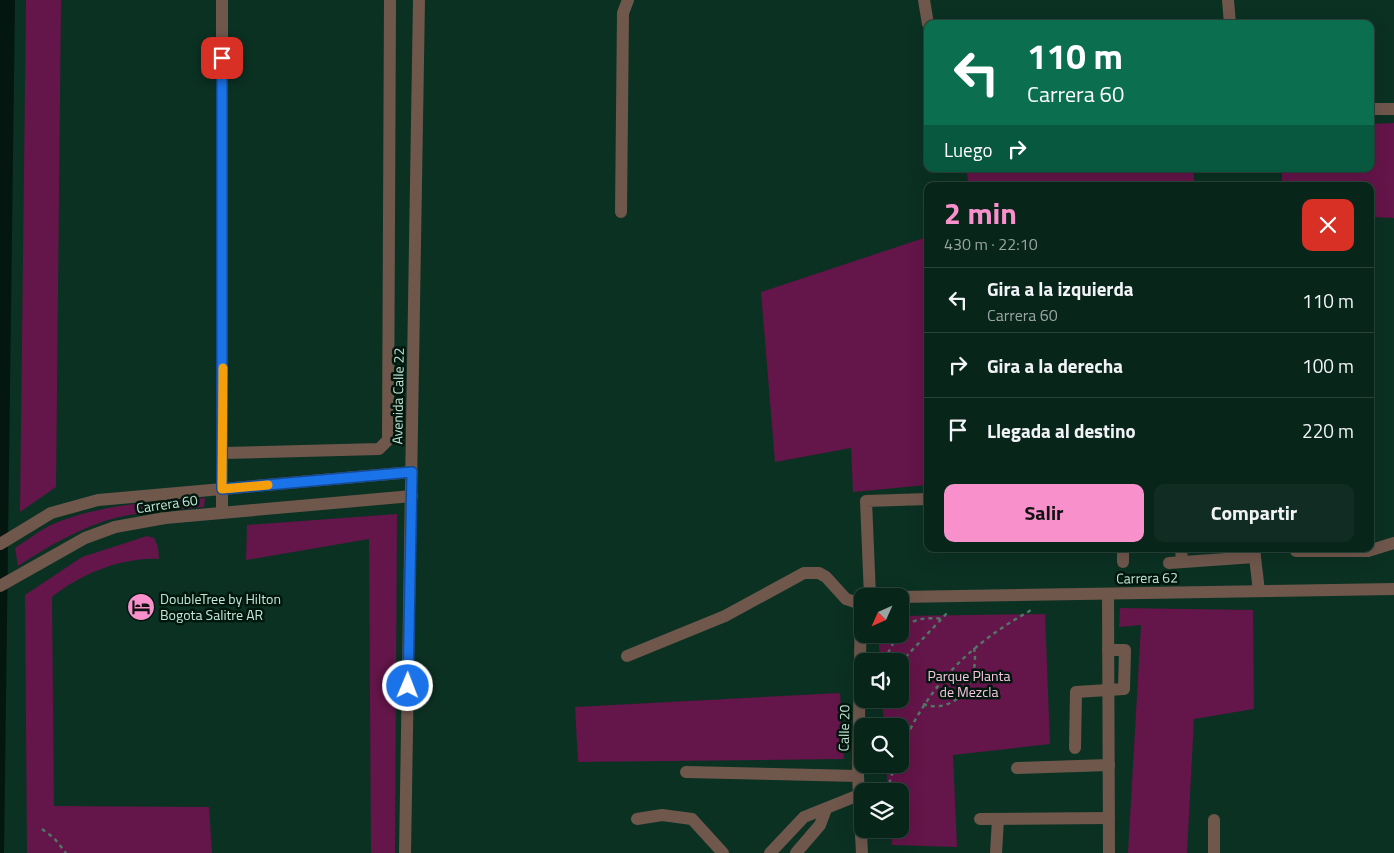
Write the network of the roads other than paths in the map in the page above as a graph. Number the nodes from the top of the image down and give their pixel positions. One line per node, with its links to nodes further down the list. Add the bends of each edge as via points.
1 (222, 0): 12 (street)
2 (390, 0): 12 (street, via 388,440 379,449)
3 (419, 0): 13 (street, Avenida Calle 22)
4 (628, 0): 11 (street, via 623,13)
5 (924, 0): 7 (street)
6 (1228, 0): 8 (street)
7 (927, 20)
8 (1230, 20)
9 (1374, 109): 10 (street)
10 (1394, 109)
11 (620, 212)
12 (223, 453): 14 (street)
13 (412, 472): 14 (street, Carrera 60); 15 (street, Avenida Calle 22)
14 (222, 489): 17 (street); 19 (street, Carrera 60, via 80,504 51,513)
15 (412, 496): 17 (street, Carrera 60); 48 (street, Avenida Calle 22)
16 (924, 499): 24 (street, Calle 20, via 866,501)
17 (222, 512): 23 (street, Carrera 60, via 115,527 85,538)
18 (1394, 543): 20 (street)
19 (0, 544)
20 (1374, 549)
21 (1255, 553): 22 (street); 26 (street)
22 (1178, 558)
23 (0, 586)
24 (865, 588)
25 (1394, 590): 26 (street, Carrera 62)
26 (1259, 591): 27 (street, Carrera 62)
27 (1108, 594): 28 (street, Carrera 62); 31 (street)
28 (909, 596)
29 (854, 600): 32 (street, via 846,599 819,573 804,573 725,616)
30 (863, 643): 38 (street, Calle 20)
31 (1108, 650): 33 (street); 33 (street, via 1126,650 1124,689)
32 (627, 656)
33 (1108, 690): 34 (street, via 1076,692); 35 (street)
34 (1075, 748)
35 (1109, 765): 36 (street); 42 (street)
36 (1017, 768)
37 (686, 772): 38 (street)
38 (858, 776): 39 (street, Calle 20)
39 (858, 783)
40 (854, 797): 41 (street)
41 (826, 809): 50 (street, via 804,817); 51 (street, via 820,825)
42 (1109, 818): 44 (street); 54 (street)
43 (637, 819): 49 (street, via 662,816 692,818)
44 (998, 819): 45 (street); 53 (street)
45 (980, 820)
46 (1214, 820): 55 (street)
47 (861, 838): 52 (street, Calle 20)
48 (405, 853)
49 (723, 853)
50 (770, 853)
51 (796, 853)
52 (862, 853)
53 (996, 853)
54 (1109, 853)
55 (1214, 853)

